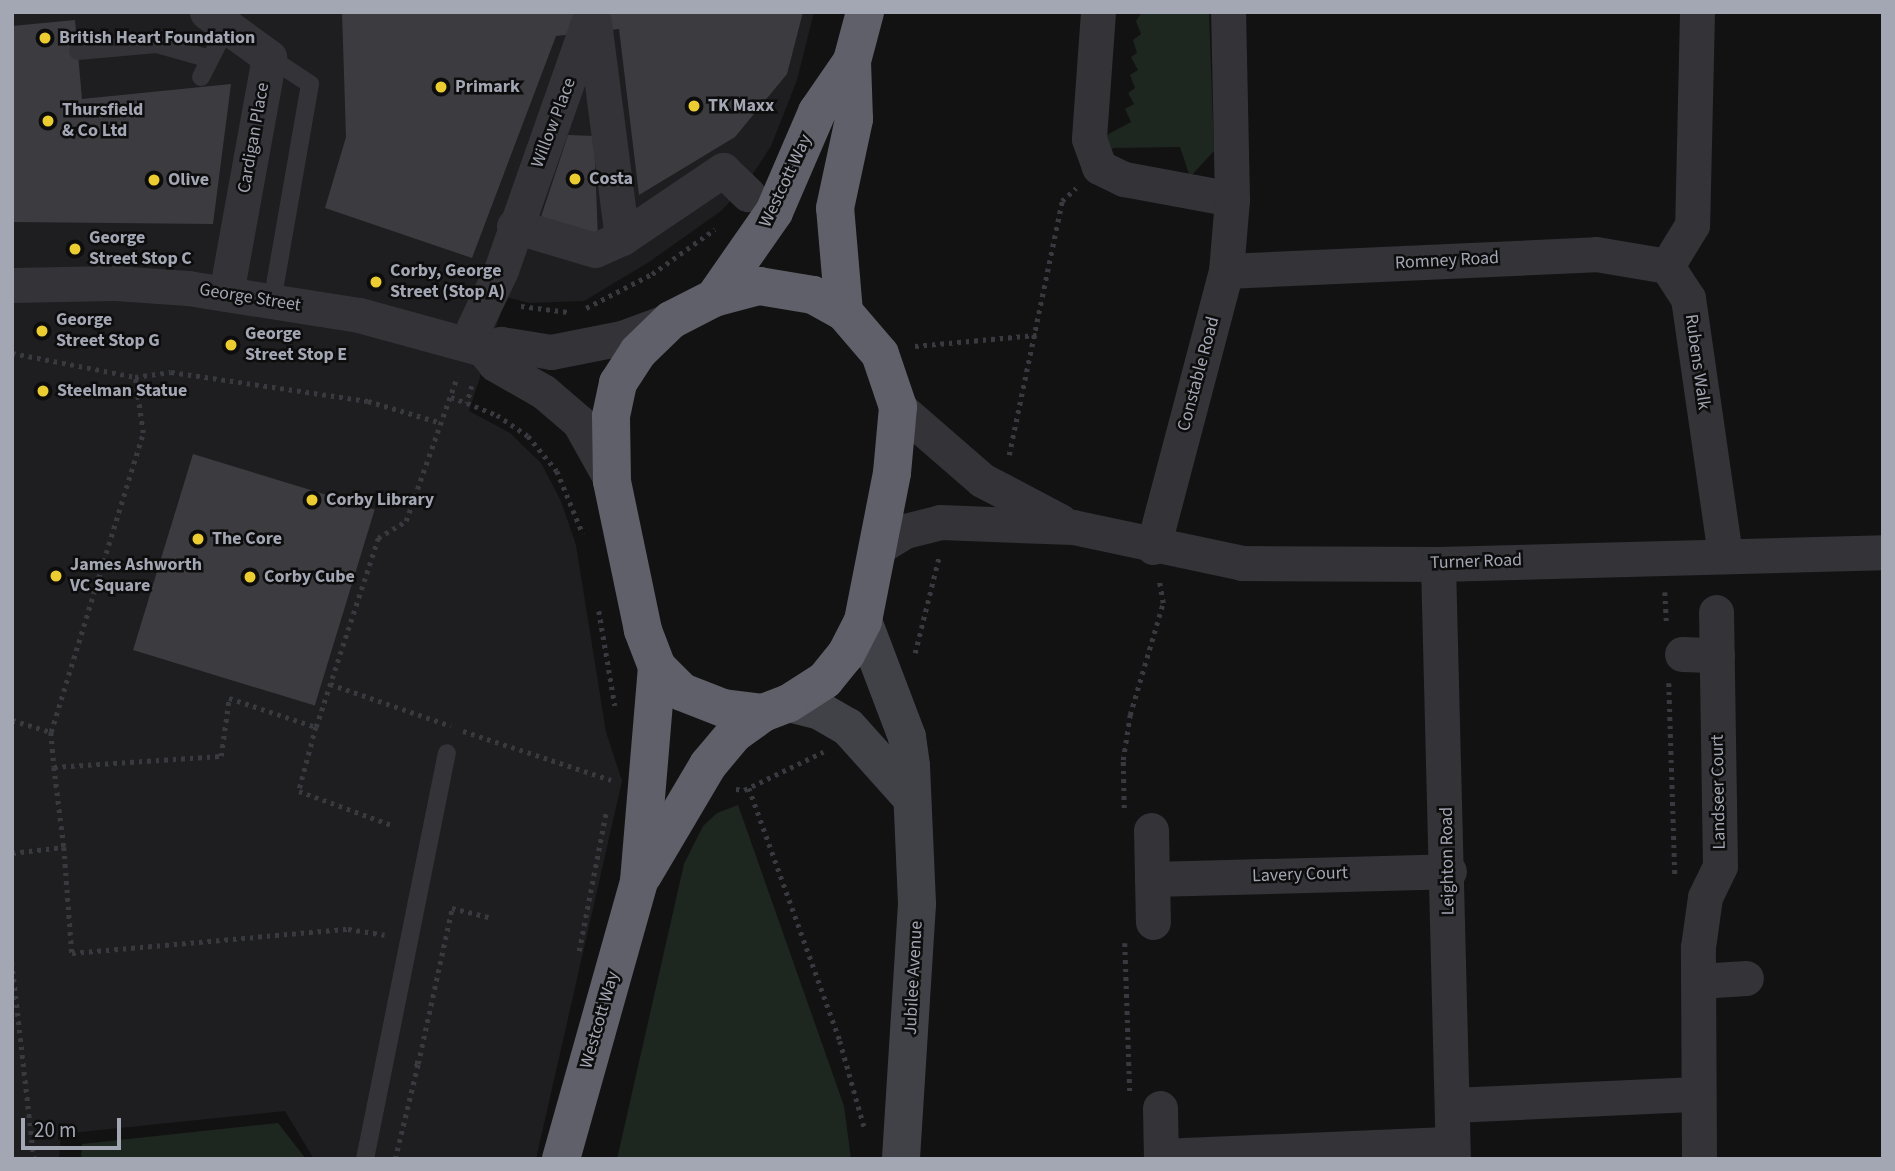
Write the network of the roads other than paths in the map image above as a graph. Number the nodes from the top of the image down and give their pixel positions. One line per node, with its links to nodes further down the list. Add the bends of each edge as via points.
1 (865, 12): 10 (highway, Westcott Way)
2 (1098, 12): 13 (street, via 1089,139 1099,167 1124,179)
3 (1228, 12): 13 (street, Constable Road)
4 (1697, 12): 16 (street, via 1692,225)
5 (593, 16): 14 (street, Willow Place); 15 (street, Willow Place)
6 (217, 20): 8 (street); 9 (lane)
7 (78, 51): 9 (lane, via 158,44)
8 (269, 57): 19 (street, Cardigan Place); 21 (lane, via 310,84)
9 (210, 59): 11 (lane)
10 (852, 61): 20 (highway, Westcott Way, via 817,112 774,212); 22 (highway, Westcott Way, via 854,119 834,221)
11 (201, 77)
12 (748, 194): 15 (street, via 723,170)
13 (1232, 199): 17 (street, Constable Road)
14 (514, 226): 15 (street, via 596,250); 24 (street, Willow Place)
15 (622, 238)
16 (1667, 265): 17 (street, Romney Road, via 1596,254); 31 (street, Rubens Walk, via 1688,298)
17 (1226, 271): 28 (street, Constable Road)
18 (12, 285): 19 (street, George Street, via 115,283)
19 (226, 294): 21 (street, George Street)
20 (714, 298): 22 (highway, via 760,286 786,288); 23 (highway)
21 (272, 301): 24 (street, George Street, via 359,315)
22 (844, 312): 25 (highway, via 880,354)
23 (671, 320): 24 (street, George Street, via 622,338 551,352 501,344); 26 (highway, via 638,352 618,383 611,416)
24 (472, 348): 26 (street, George Street, via 544,392 579,422)
25 (898, 407): 27 (street, Turner Road, via 982,480); 29 (highway, Westcott Way, via 892,473)
26 (612, 481): 37 (highway, via 643,631)
27 (1073, 527): 28 (street, Turner Road); 29 (street, Turner Road, via 940,522 905,531)
28 (1153, 547): 32 (street, Turner Road, via 1242,563)
29 (876, 549): 34 (highway, Westcott Way)
30 (1883, 552): 31 (street, Turner Road)
31 (1725, 555): 32 (street, Turner Road)
32 (1438, 564): 42 (street, Leighton Road)
33 (1716, 612): 36 (street, Landseer Court)
34 (863, 621): 38 (highway, Westcott Way, via 846,654 825,680); 40 (street, Jubilee Avenue, via 907,737)
35 (1673, 651): 36 (street)
36 (1717, 655): 47 (street, Landseer Court, via 1720,866 1705,897)
37 (657, 667): 38 (highway, via 682,692 723,708); 44 (highway, Westcott Way)
38 (776, 708): 40 (street, via 820,711 848,727); 44 (highway, Westcott Way, via 734,734 708,765)
39 (447, 753): 53 (lane)
40 (909, 796): 55 (street, Jubilee Avenue, via 918,904)
41 (1151, 830): 43 (street)
42 (1449, 871): 43 (street, Lavery Court); 49 (street, Leighton Road)
43 (1152, 879): 45 (street)
44 (639, 881): 54 (highway, Westcott Way)
45 (1153, 922)
46 (1746, 978): 47 (street)
47 (1698, 981): 48 (street, Landseer Court)
48 (1697, 1094): 49 (street); 56 (street, Landseer Court)
49 (1452, 1105): 51 (street, Leighton Road)
50 (1160, 1108): 52 (street)
51 (1452, 1152): 52 (street)
52 (1161, 1157)
53 (365, 1159)
54 (561, 1159)
55 (901, 1159)
56 (1699, 1159)

